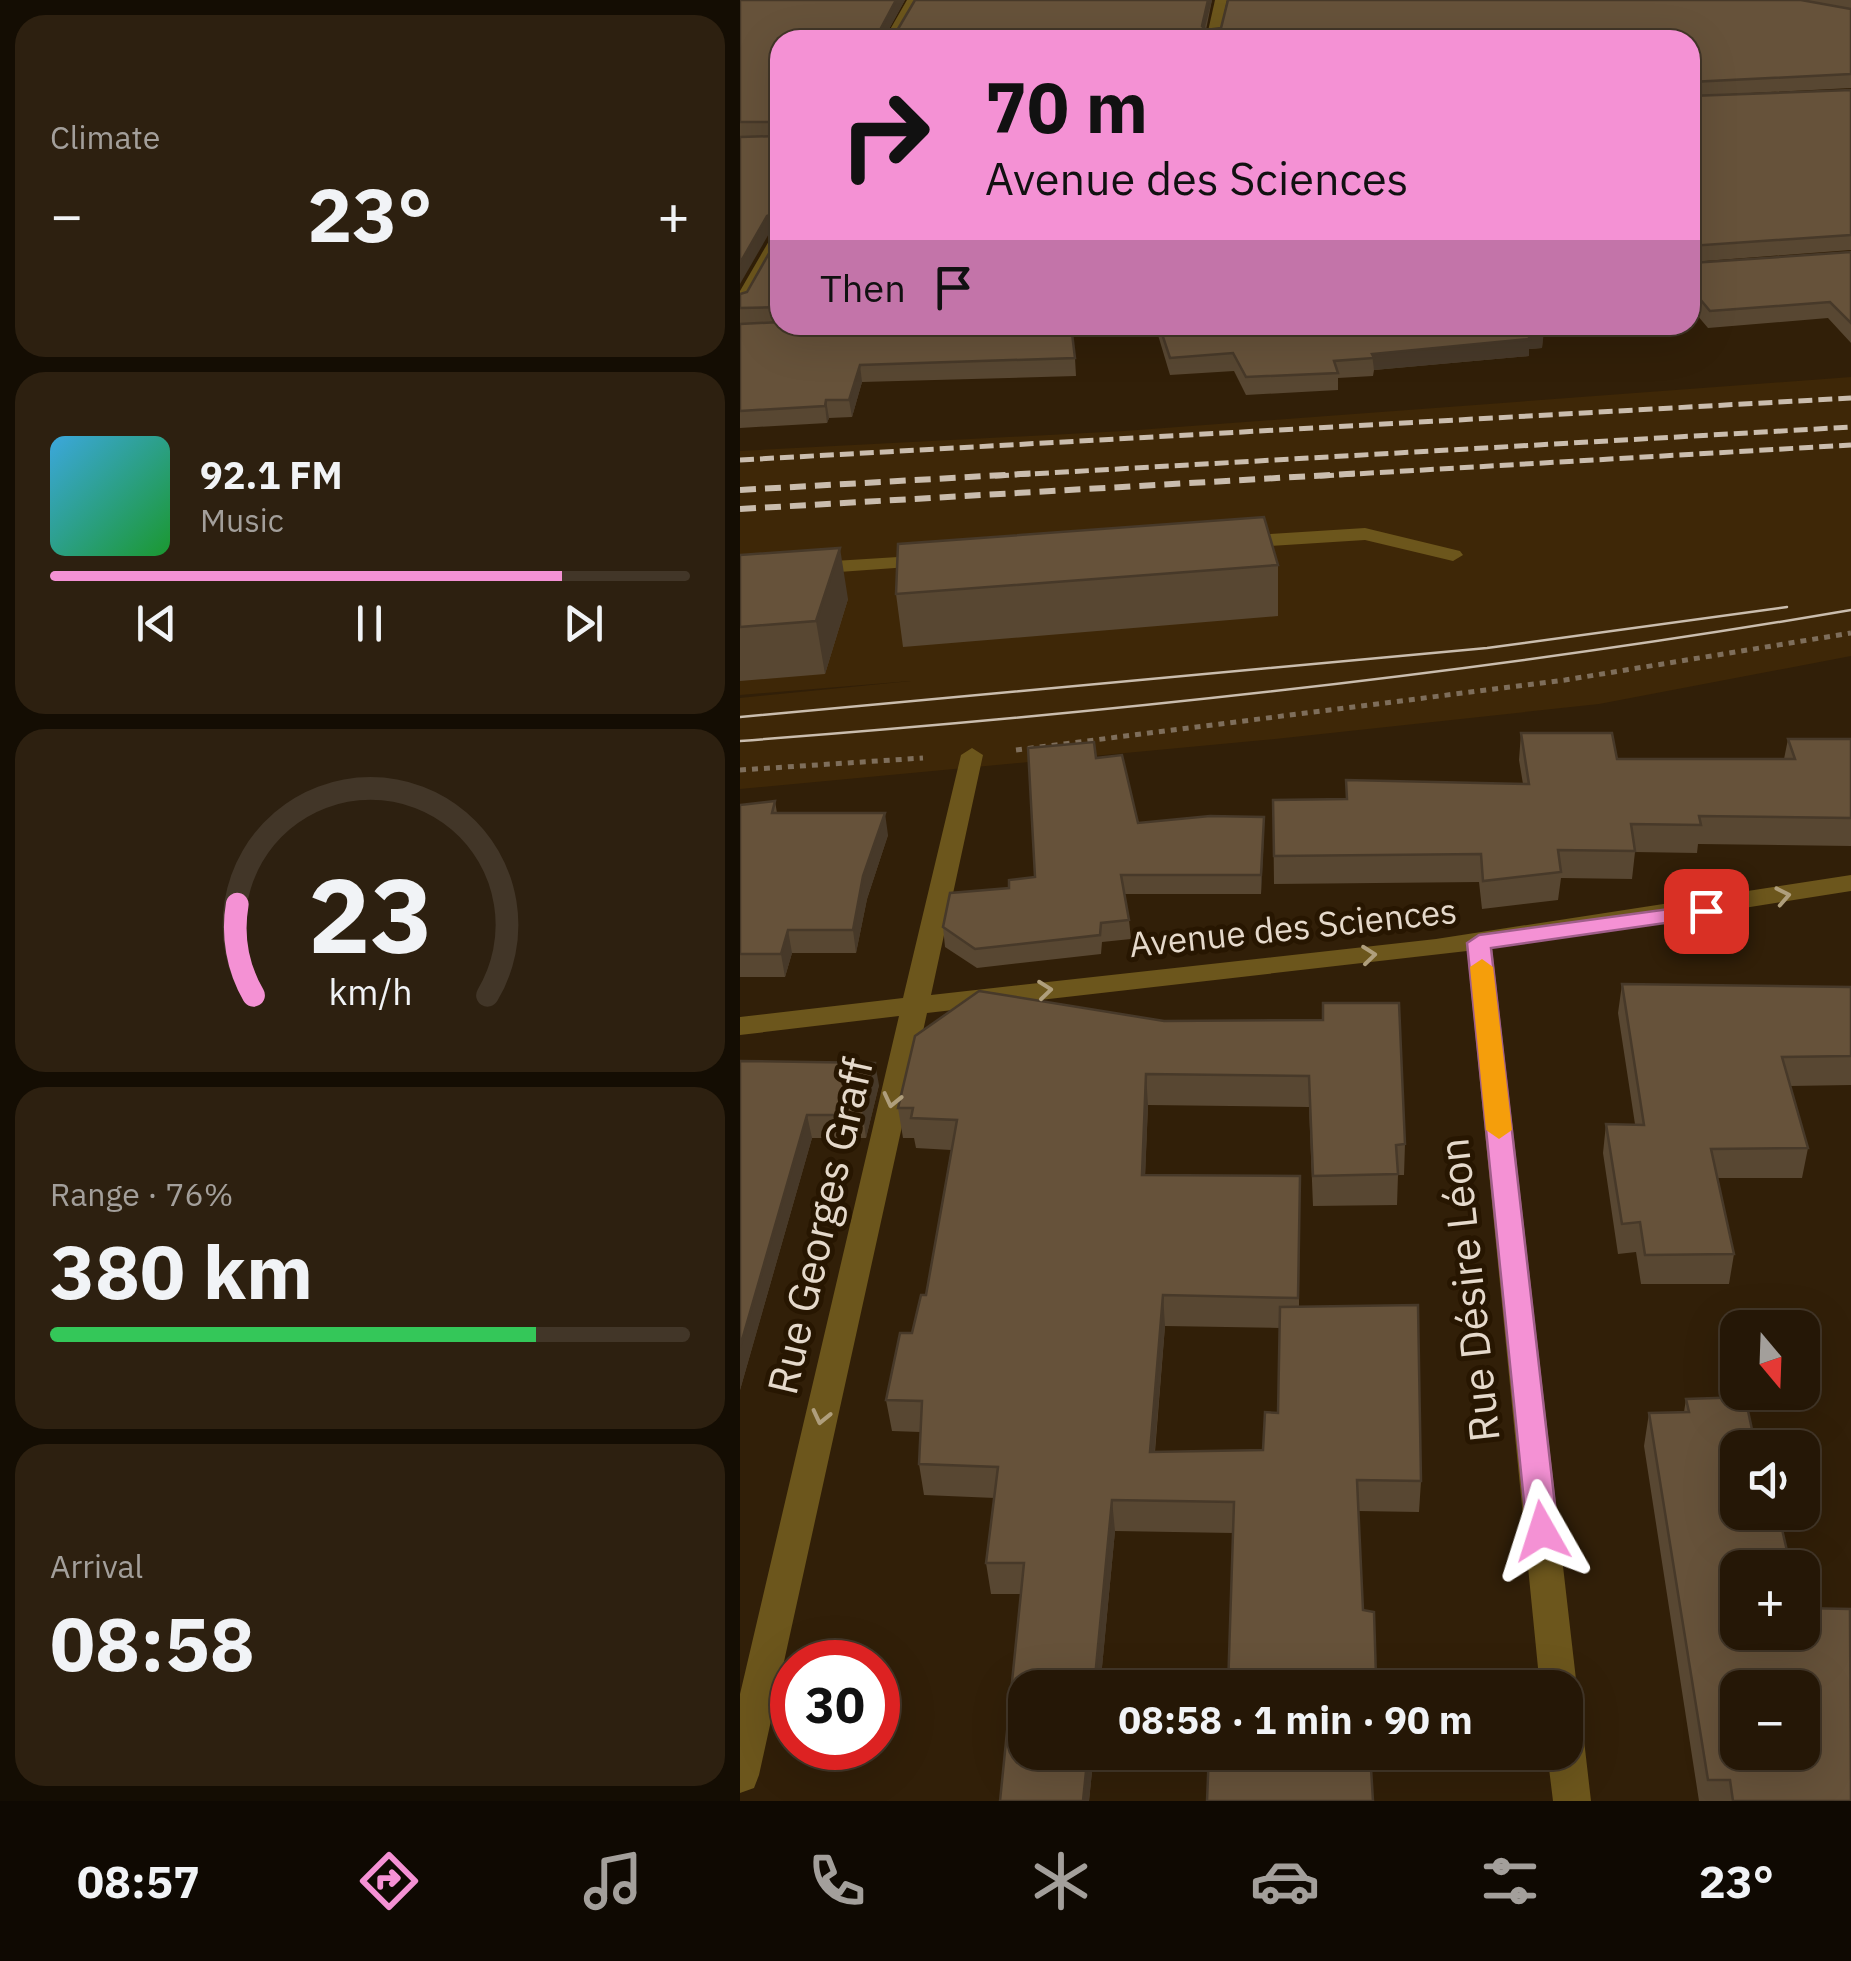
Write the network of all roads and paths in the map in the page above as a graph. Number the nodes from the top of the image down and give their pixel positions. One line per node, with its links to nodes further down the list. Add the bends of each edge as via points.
1 (913, 0): 3 (street)
2 (1221, 0): 4 (street)
3 (896, 30)
4 (1214, 30)
5 (770, 252): 6 (street)
6 (740, 305)
7 (1209, 544): 8 (street, via 1366,534)
8 (1452, 555)
9 (955, 559): 10 (street)
10 (740, 573)
11 (1851, 633): 12 (path, via 1565,680)
12 (972, 755): 13 (path); 16 (street, Rue Georges Graff)
13 (740, 770)
14 (1851, 883): 15 (street, Avenue des Sciences, one-way to 14, via 1670,918)
15 (1479, 943): 16 (street, Avenue des Sciences, one-way to 15); 18 (street, Rue Désire Léon)
16 (914, 1005): 17 (street, Avenue des Sciences); 20 (street, Rue Georges Graff, one-way to 20)
17 (740, 1026)
18 (1557, 1670)
19 (1568, 1770): 21 (street)
20 (740, 1775)
21 (1572, 1801)

